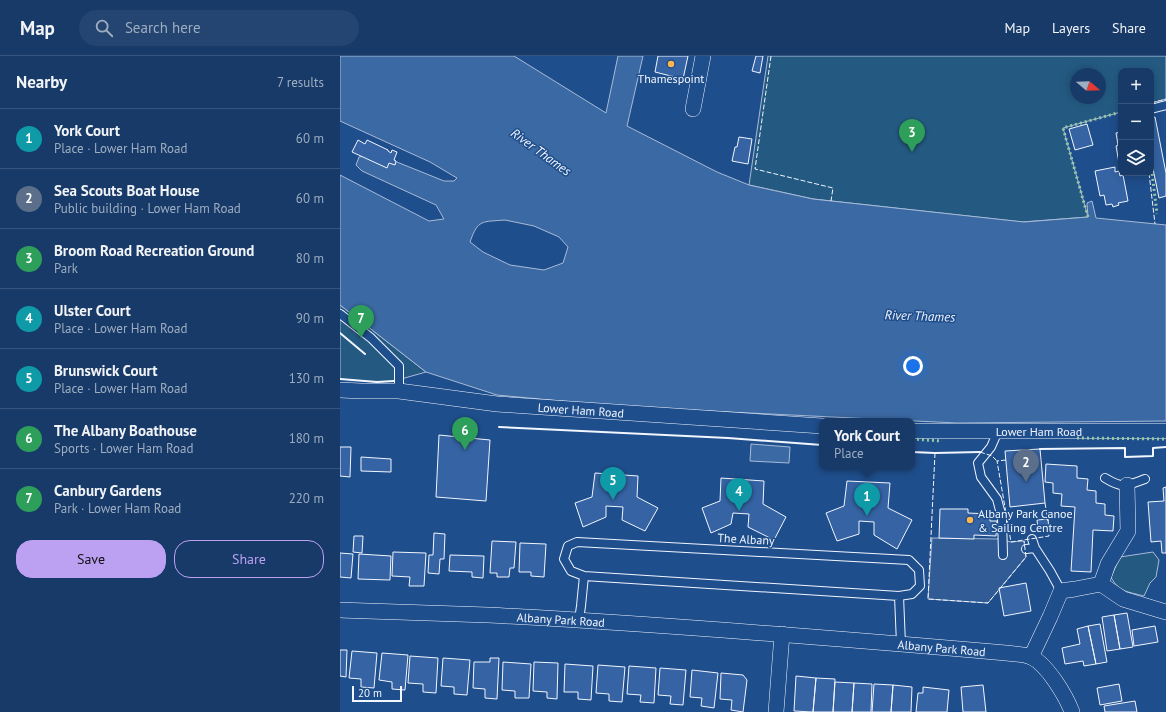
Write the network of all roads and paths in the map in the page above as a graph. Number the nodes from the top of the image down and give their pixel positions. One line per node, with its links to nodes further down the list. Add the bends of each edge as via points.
1 (703, 56): 4 (street)
2 (1166, 105): 3 (lane)
3 (1154, 108)
4 (693, 109)
5 (340, 314): 7 (lane, via 371,338 399,366)
6 (340, 390): 7 (street, Lower Ham Road)
7 (399, 391): 8 (street, Lower Ham Road, via 497,404)
8 (819, 426)
9 (915, 431): 10 (street, Lower Ham Road)
10 (998, 431): 11 (street, Lower Ham Road); 18 (lane, via 991,447 978,463 981,476 997,499 1002,518)
11 (1166, 431)
12 (1105, 478): 14 (lane, via 1116,484)
13 (1145, 479): 14 (lane)
14 (1127, 485): 20 (street, via 1128,531 1108,564)
15 (1032, 539): 16 (lane)
16 (1035, 548): 17 (lane); 21 (lane)
17 (1026, 549)
18 (1003, 555)
19 (584, 576): 22 (lane, The Albany); 22 (lane, The Albany, via 571,571 564,560 568,546 577,542 909,560 919,570 920,586 912,594); 25 (lane)
20 (1101, 584): 21 (street); 24 (street, via 1123,599)
21 (1061, 591): 28 (street)
22 (899, 596): 27 (lane)
23 (340, 610): 25 (street, Albany Park Road)
24 (1166, 612)
25 (579, 620): 26 (street, Albany Park Road)
26 (782, 634): 27 (street, Albany Park Road); 29 (street)
27 (901, 644): 28 (street, Albany Park Road)
28 (1031, 657): 30 (street, Albany Park Road, via 1047,669 1068,701)
29 (776, 712)
30 (1072, 712)

